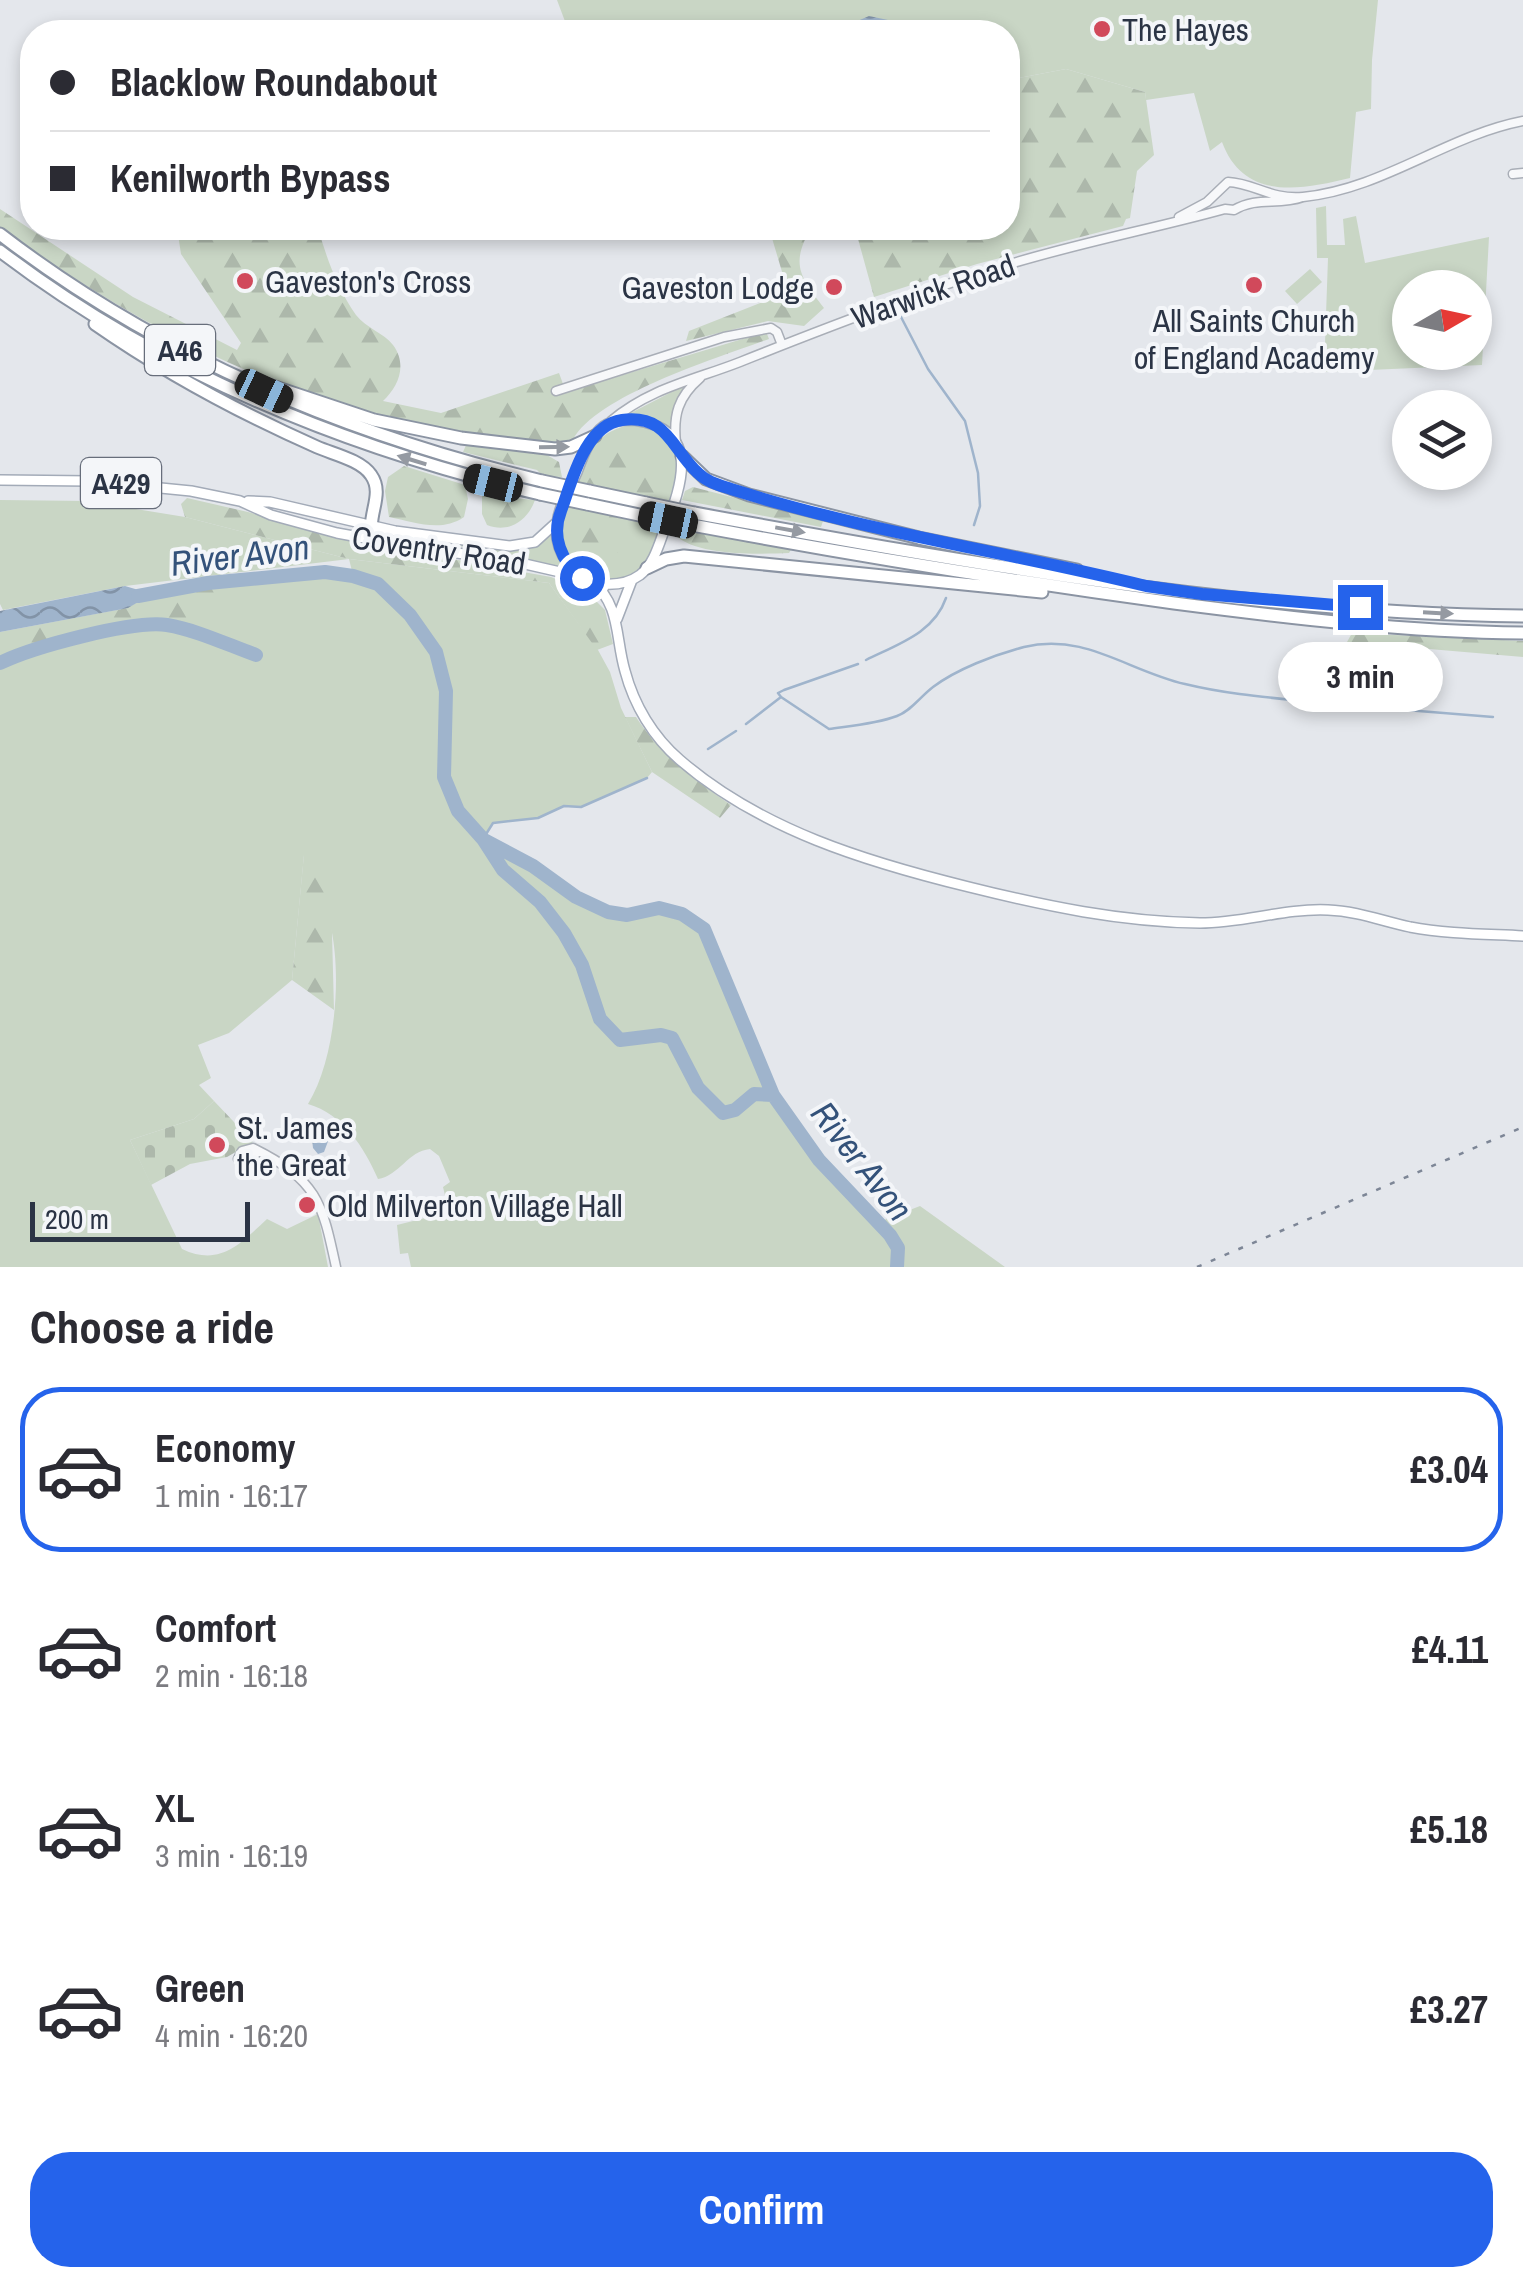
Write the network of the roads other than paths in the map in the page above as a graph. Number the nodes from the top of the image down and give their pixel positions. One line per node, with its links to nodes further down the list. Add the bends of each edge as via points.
1 (1523, 122): 6 (street, via 1480,133 1382,177)
2 (1523, 173): 3 (street)
3 (1512, 174)
4 (1240, 185): 5 (street, via 1228,182); 6 (street, via 1271,196); 7 (street)
5 (1216, 194): 8 (street); 9 (street, Warwick Road)
6 (1303, 197): 7 (street)
7 (1244, 202): 8 (street)
8 (1225, 209): 9 (street, Warwick Road)
9 (1171, 221): 13 (street, Warwick Road, via 997,268)
10 (0, 234): 14 (highway, A46)
11 (0, 250): 12 (highway, A46)
12 (40, 281): 21 (highway, A46, one-way to 12, via 452,472 345,438 165,357); 25 (highway, A46, via 161,366 367,470 377,493)
13 (782, 345): 15 (street, Warwick Road); 16 (street, via 771,328 743,332)
14 (177, 348): 18 (highway, one-way to 18, via 296,395 404,427 555,449); 21 (highway, A46, via 293,404)
15 (700, 378): 17 (street, Warwick Road, via 647,395); 19 (street, via 677,406)
16 (556, 391)
17 (607, 424): 18 (main road); 19 (main road, via 646,422)
18 (595, 436): 24 (main road)
19 (679, 450): 27 (main road, via 682,484); 30 (highway, via 706,479 749,494)
20 (0, 480): 22 (main road, Coventry Road / A429, via 112,482)
21 (541, 487): 23 (highway, A46, bridge)
22 (240, 502): 25 (main road, Coventry Road / A429, via 270,502); 26 (main road, Coventry Road / A429)
23 (693, 519): 30 (highway, A46, one-way to 30); 31 (highway, A46, via 1009,580)
24 (557, 522): 25 (main road, Coventry Road / A429, via 540,540 516,546); 28 (main road, via 562,554)
25 (370, 526): 26 (highway, A46)
26 (376, 541): 28 (main road, Coventry Road / A429, via 503,559)
27 (647, 568): 29 (main road); 31 (highway, via 684,556)
28 (587, 580): 29 (main road); 33 (main road, via 609,599)
29 (632, 580): 33 (main road)
30 (1146, 586): 32 (highway, A46, one-way to 32)
31 (1270, 615): 34 (highway, A46)
32 (1523, 616)
33 (617, 619): 35 (main road, via 635,700 677,757 766,816 868,860 1074,912 1203,923 1326,910 1437,931)
34 (1523, 633)
35 (1523, 936)
36 (258, 1150): 37 (street, via 313,1192)
37 (336, 1267)

